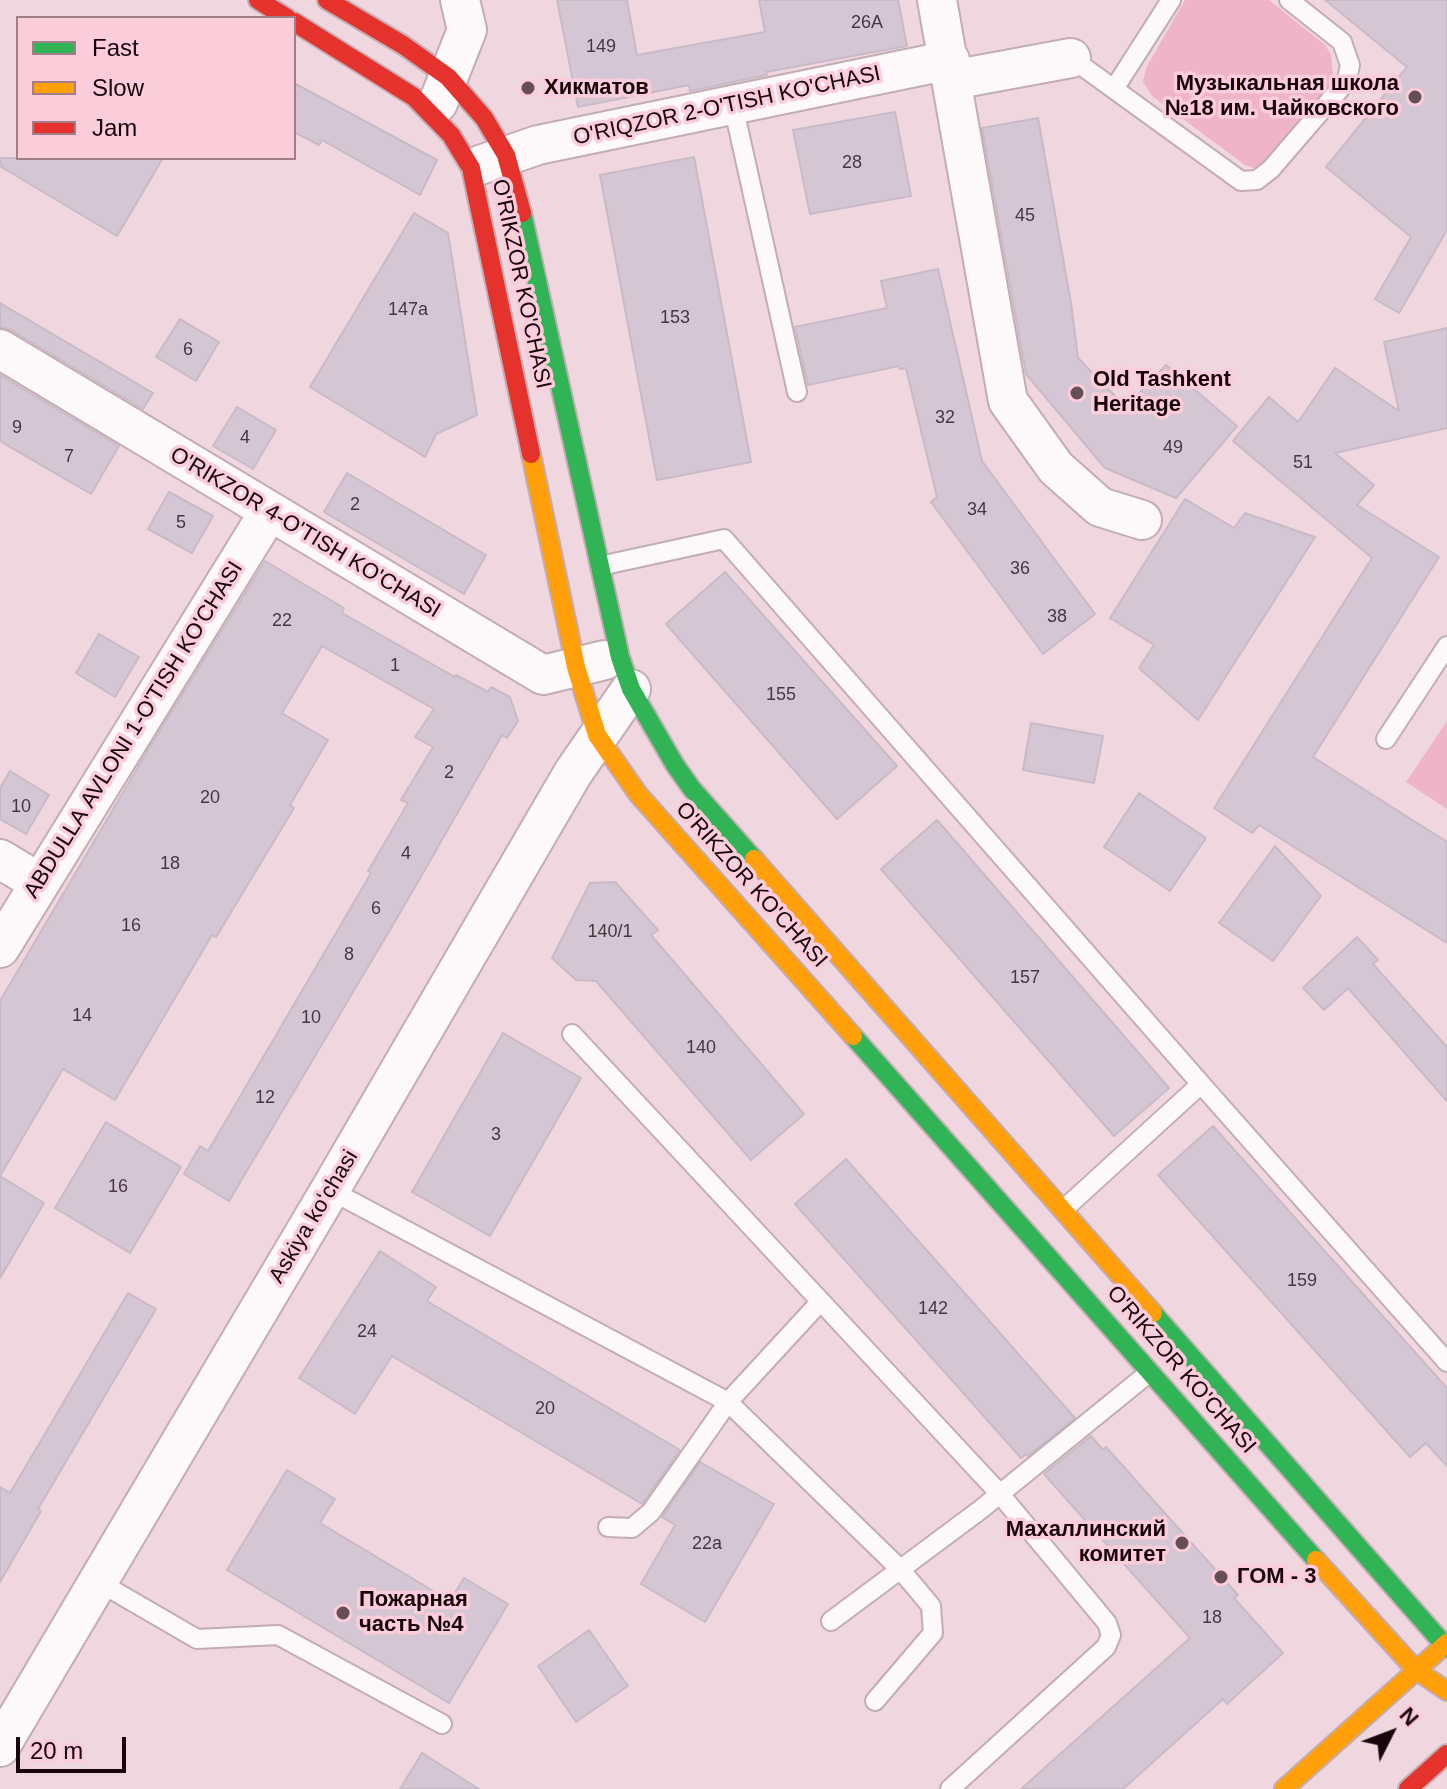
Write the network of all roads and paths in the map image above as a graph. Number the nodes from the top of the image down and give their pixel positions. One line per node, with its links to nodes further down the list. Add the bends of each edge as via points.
1 (327, 0): 9 (main road, O'RIKZOR KO'CHASI)
2 (460, 0): 9 (street, via 467,30)
3 (937, 0): 8 (street)
4 (1171, 0): 10 (lane)
5 (1289, 0): 10 (lane, via 1342,42 1350,65 1339,90 1257,180 1241,181)
6 (296, 23): 12 (main road, O'RIKZOR KO'CHASI)
7 (1071, 58): 8 (street, O'RIQZOR 2-O'TISH KO'CHASI); 10 (lane)
8 (951, 70): 11 (street, O'RIQZOR 2-O'TISH KO'CHASI); 18 (street, via 1008,401 1056,468 1100,507)
9 (448, 77): 12 (street); 13 (main road, O'RIKZOR KO'CHASI, via 484,118)
10 (1114, 89)
11 (733, 105): 13 (street, O'RIQZOR 2-O'TISH KO'CHASI); 16 (lane)
12 (433, 114): 14 (main road, O'RIKZOR KO'CHASI)
13 (506, 155): 14 (street, O'RIQZOR 2-O'TISH KO'CHASI); 19 (main road, O'RIKZOR KO'CHASI)
14 (471, 168): 21 (main road, O'RIKZOR KO'CHASI)
15 (0, 349): 17 (street, O'RIKZOR 4-O'TISH KO'CHASI)
16 (797, 392)
17 (269, 512): 21 (street, O'RIKZOR 4-O'TISH KO'CHASI, via 543,675); 26 (street, ABDULLA AVLONI 1-O'TISH KO'CHASI)
18 (1142, 520)
19 (600, 566): 22 (main road, O'RIKZOR KO'CHASI); 29 (lane, via 724,539)
20 (1447, 646): 24 (lane)
21 (576, 667): 22 (street, O'RIKZOR 4-O'TISH KO'CHASI); 23 (main road, O'RIKZOR KO'CHASI)
22 (625, 673): 23 (street, Askiya koʻchasi); 31 (main road, O'RIKZOR KO'CHASI, via 659,740 692,789)
23 (597, 735): 30 (street, Askiya koʻchasi); 34 (main road, O'RIKZOR KO'CHASI, via 638,794)
24 (1386, 739)
25 (0, 859): 26 (street)
26 (40, 883): 27 (street, ABDULLA AVLONI 1-O'TISH KO'CHASI)
27 (0, 948)
28 (572, 1034): 32 (lane)
29 (1201, 1084): 31 (lane); 33 (lane)
30 (330, 1190): 35 (lane); 39 (street, Askiya koʻchasi)
31 (1063, 1210): 41 (main road, O'RIKZOR KO'CHASI)
32 (821, 1301): 35 (lane); 36 (lane)
33 (1447, 1362)
34 (1150, 1372): 36 (lane); 42 (main road, O'RIKZOR KO'CHASI)
35 (728, 1402): 37 (lane, via 651,1512 632,1528); 38 (lane)
36 (1000, 1494): 38 (lane); 48 (lane, via 1107,1623 1111,1635 1106,1647)
37 (608, 1527)
38 (900, 1569): 40 (lane); 44 (lane, via 931,1606 933,1633)
39 (97, 1581): 45 (lane, via 197,1639 278,1635); 46 (street, Askiya koʻchasi)
40 (831, 1621)
41 (1446, 1645): 42 (main road)
42 (1416, 1670): 43 (main road, O'RIKZOR KO'CHASI); 49 (main road)
43 (1447, 1691)
44 (875, 1701)
45 (442, 1724)
46 (0, 1747)
47 (1447, 1754): 50 (main road)
48 (950, 1789)
49 (1284, 1789)
50 (1408, 1789)

